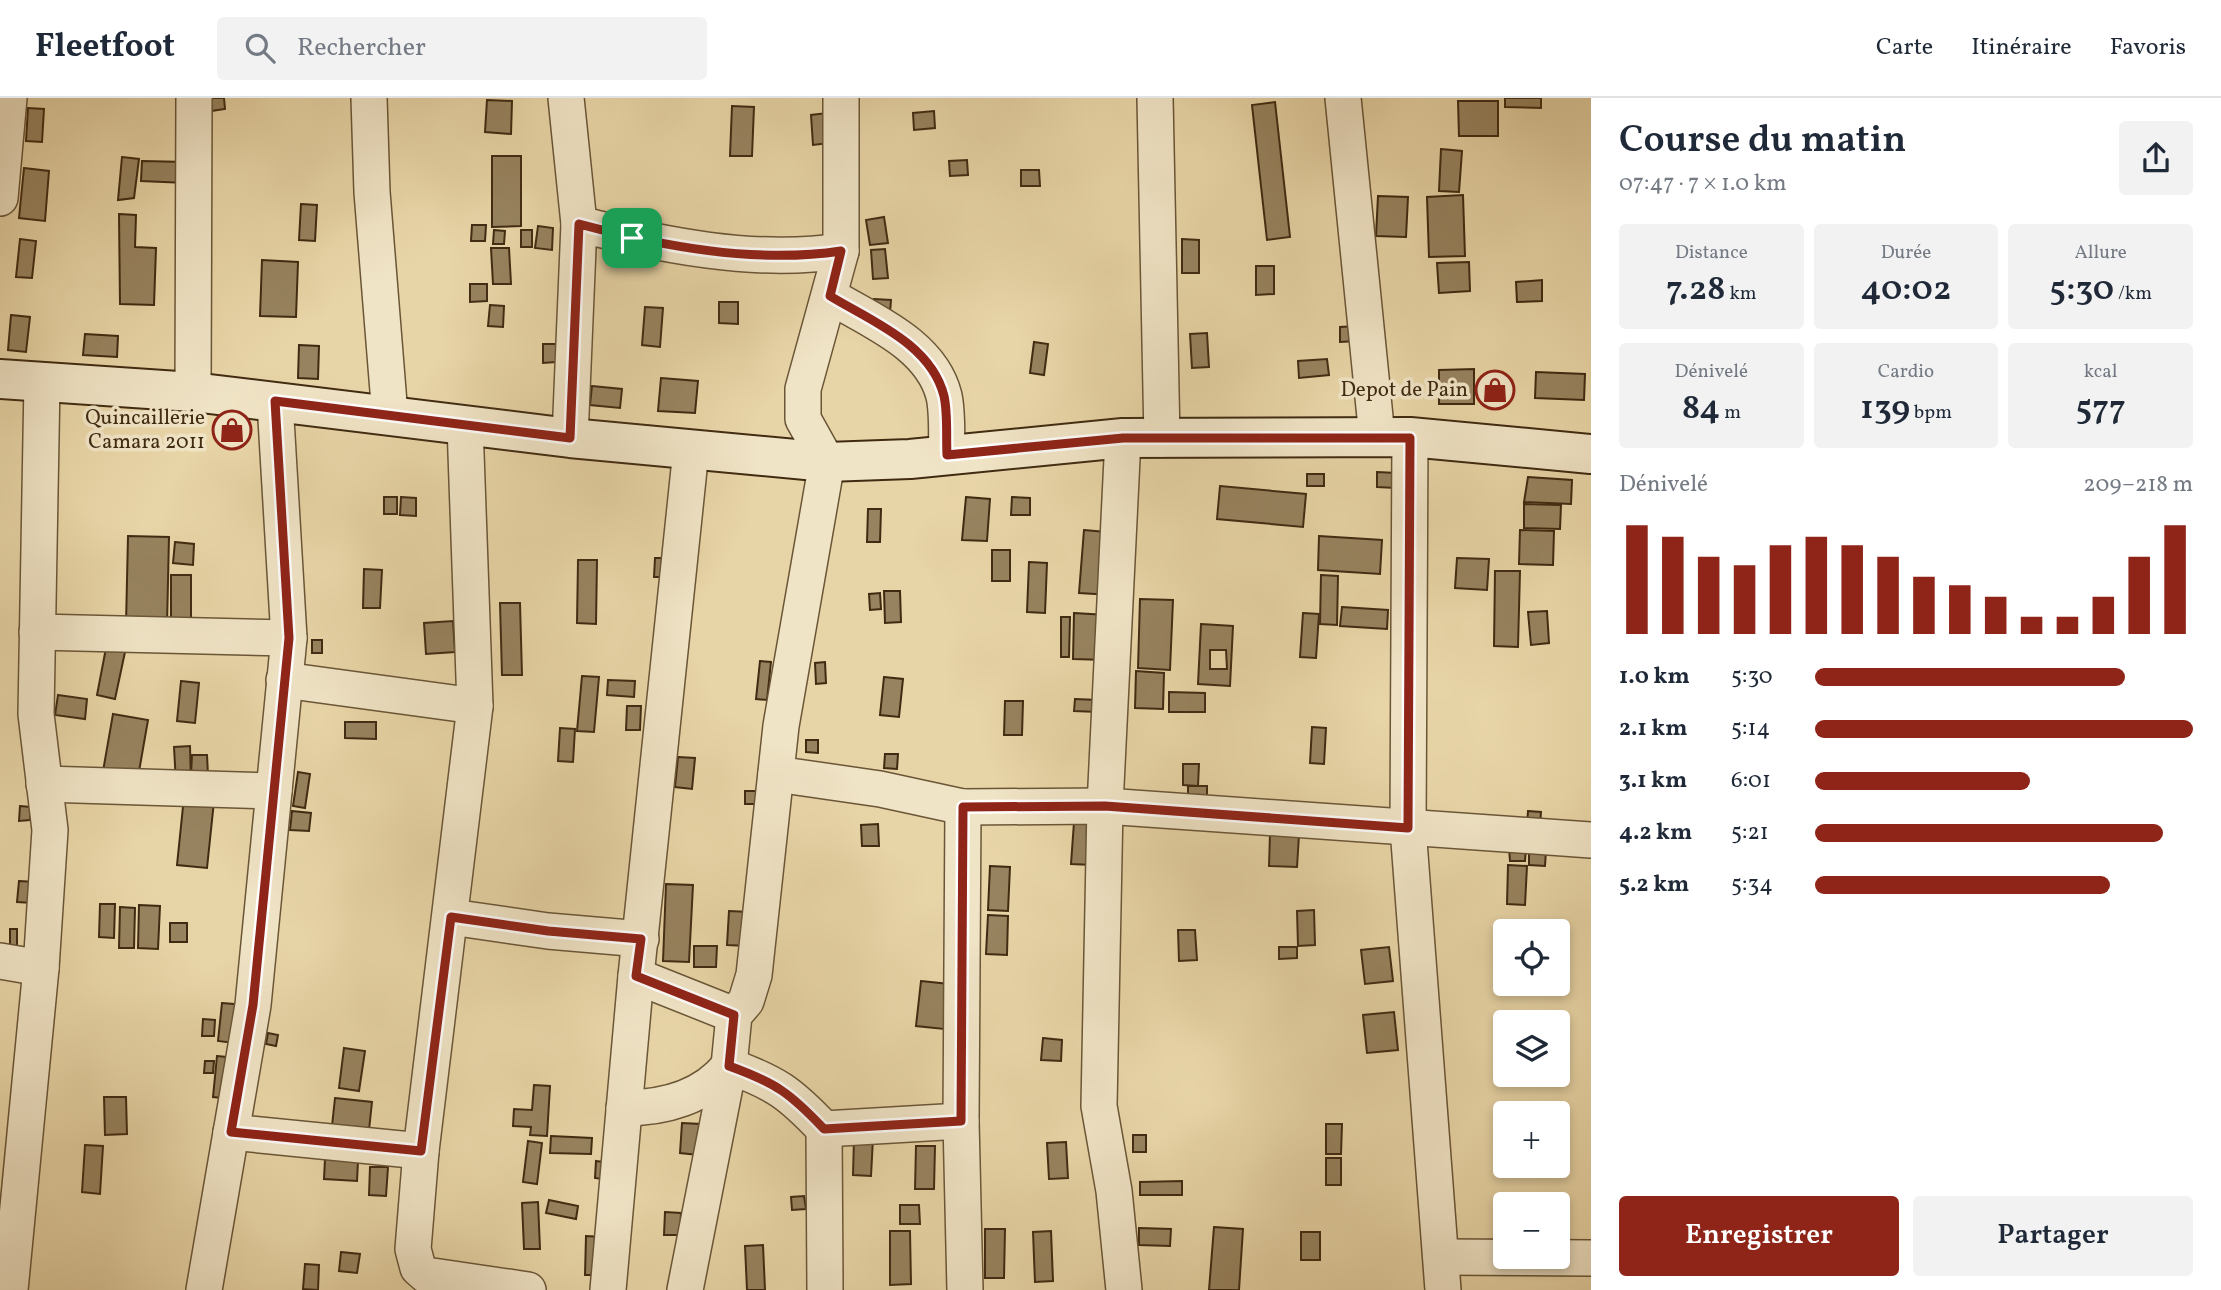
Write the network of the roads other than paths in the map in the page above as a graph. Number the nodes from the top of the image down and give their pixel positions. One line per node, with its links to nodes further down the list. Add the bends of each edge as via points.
1 (9, 98): 8 (street)
2 (194, 98): 14 (street)
3 (369, 98): 16 (street)
4 (566, 98): 9 (street)
5 (841, 98): 10 (street)
6 (1156, 98): 21 (street)
7 (1343, 98): 18 (street)
8 (0, 198)
9 (579, 224): 10 (street, via 632,238 735,252 811,256); 19 (street)
10 (841, 251): 11 (street)
11 (830, 296): 24 (street, via 905,341 925,359 944,397); 25 (street, via 803,389 803,419)
12 (0, 379): 13 (street)
13 (42, 382): 14 (street); 26 (street)
14 (193, 392): 15 (street)
15 (275, 401): 16 (street); 27 (street)
16 (390, 416): 17 (street)
17 (465, 425): 19 (street); 29 (street)
18 (1394, 437): 21 (street); 23 (street); 35 (street)
19 (570, 438): 22 (street)
20 (1123, 438): 21 (street); 24 (street); 33 (street)
21 (1162, 439)
22 (691, 450): 25 (street); 38 (street)
23 (1591, 454)
24 (947, 455): 25 (street)
25 (827, 462): 30 (street)
26 (37, 632): 27 (street); 31 (street, via 36,714)
27 (289, 638): 28 (street)
28 (284, 680): 29 (street); 32 (street)
29 (475, 706): 37 (street)
30 (776, 774): 34 (street); 42 (street, via 754,975 746,1001)
31 (44, 784): 32 (street); 40 (street, via 50,830)
32 (274, 791): 47 (street, via 253,1005)
33 (1105, 806): 34 (street); 35 (street); 59 (street, via 1100,1106)
34 (963, 807): 45 (street)
35 (1408, 828): 36 (street); 50 (street)
36 (1591, 840)
37 (451, 917): 38 (street); 48 (street)
38 (641, 939): 41 (street)
39 (0, 961): 40 (street)
40 (41, 968): 52 (street)
41 (636, 976): 42 (street); 44 (street)
42 (734, 1015): 43 (street)
43 (729, 1066): 44 (street, via 714,1084 683,1098 654,1108); 46 (street, via 771,1081); 56 (street)
44 (624, 1108): 55 (street)
45 (961, 1121): 46 (street); 58 (street)
46 (824, 1129): 57 (street)
47 (231, 1132): 48 (street); 53 (street)
48 (421, 1151): 51 (street, via 413,1249)
49 (1591, 1258): 50 (street)
50 (1442, 1273)
51 (426, 1283): 54 (street)
52 (9, 1290)
53 (204, 1290)
54 (528, 1290)
55 (608, 1290)
56 (685, 1290)
57 (825, 1290)
58 (965, 1290)
59 (1124, 1290)

